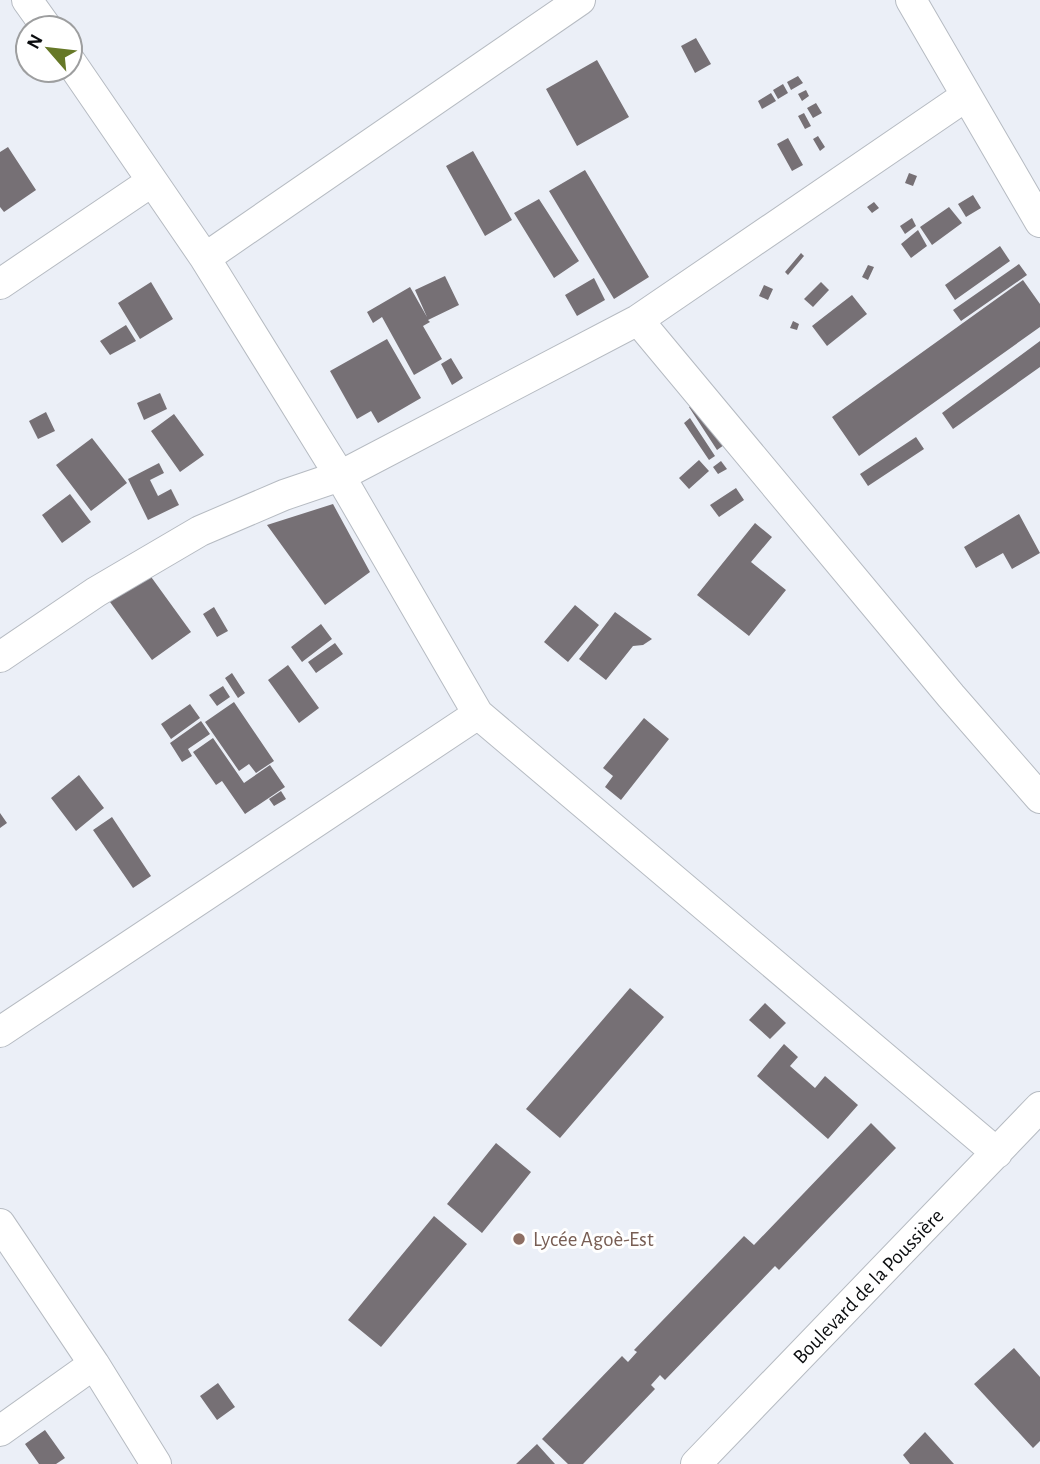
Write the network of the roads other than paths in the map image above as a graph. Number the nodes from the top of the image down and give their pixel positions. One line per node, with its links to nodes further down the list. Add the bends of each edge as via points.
1 (580, 0): 7 (street)
2 (911, 0): 4 (street)
3 (84, 82): 5 (street)
4 (966, 96): 6 (street); 9 (street)
5 (151, 182): 7 (street); 8 (street)
6 (1040, 222)
7 (205, 258): 10 (street)
8 (0, 284)
9 (638, 320): 10 (street); 13 (street)
10 (340, 476): 11 (street, via 200,531 96,592); 12 (street)
11 (0, 657)
12 (478, 714): 14 (street); 16 (street)
13 (1040, 798)
14 (0, 1032)
15 (1040, 1107): 16 (street, Boulevard de la Poussière)
16 (997, 1153): 21 (street, Boulevard de la Poussière)
17 (0, 1224): 18 (street)
18 (94, 1364): 19 (street); 20 (street)
19 (0, 1431)
20 (156, 1464)
21 (696, 1464)

